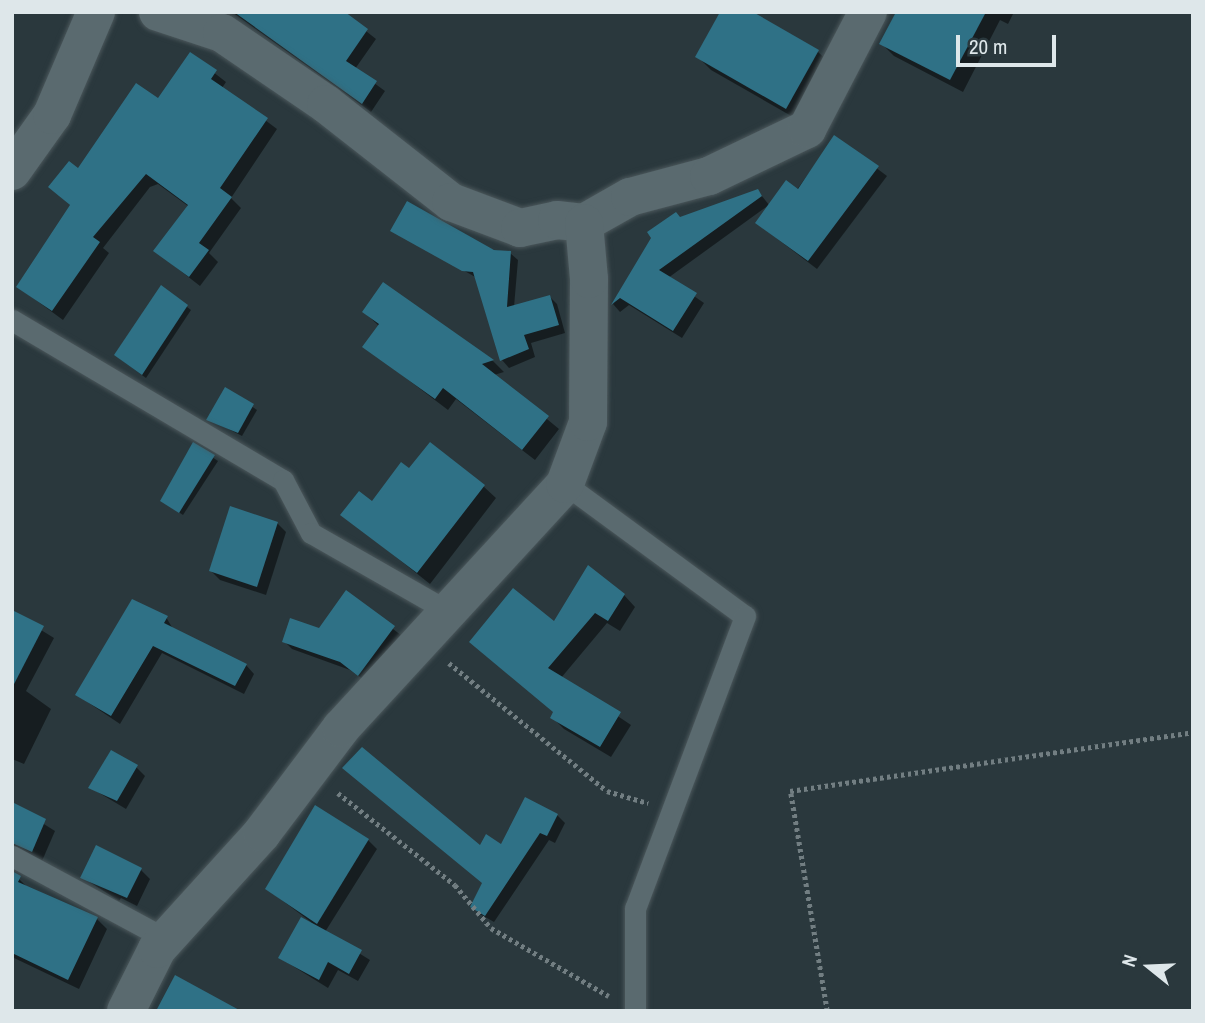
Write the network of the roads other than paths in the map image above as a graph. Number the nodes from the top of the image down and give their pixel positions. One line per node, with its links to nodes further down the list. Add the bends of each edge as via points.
1 (96, 12): 4 (street, via 52,115)
2 (158, 12): 5 (street, via 222,33 326,104 451,202 520,228 557,220)
3 (868, 12): 5 (street, via 807,129 709,176 630,197)
4 (12, 171)
5 (584, 223): 7 (street, via 589,279 588,422)
6 (12, 320): 8 (lane, via 283,480 311,533)
7 (565, 484): 8 (street); 12 (lane, via 745,616 635,908)
8 (448, 611): 10 (street, via 341,728 262,833)
9 (12, 856): 10 (lane)
10 (166, 939): 11 (street)
11 (126, 1011)
12 (635, 1011)

